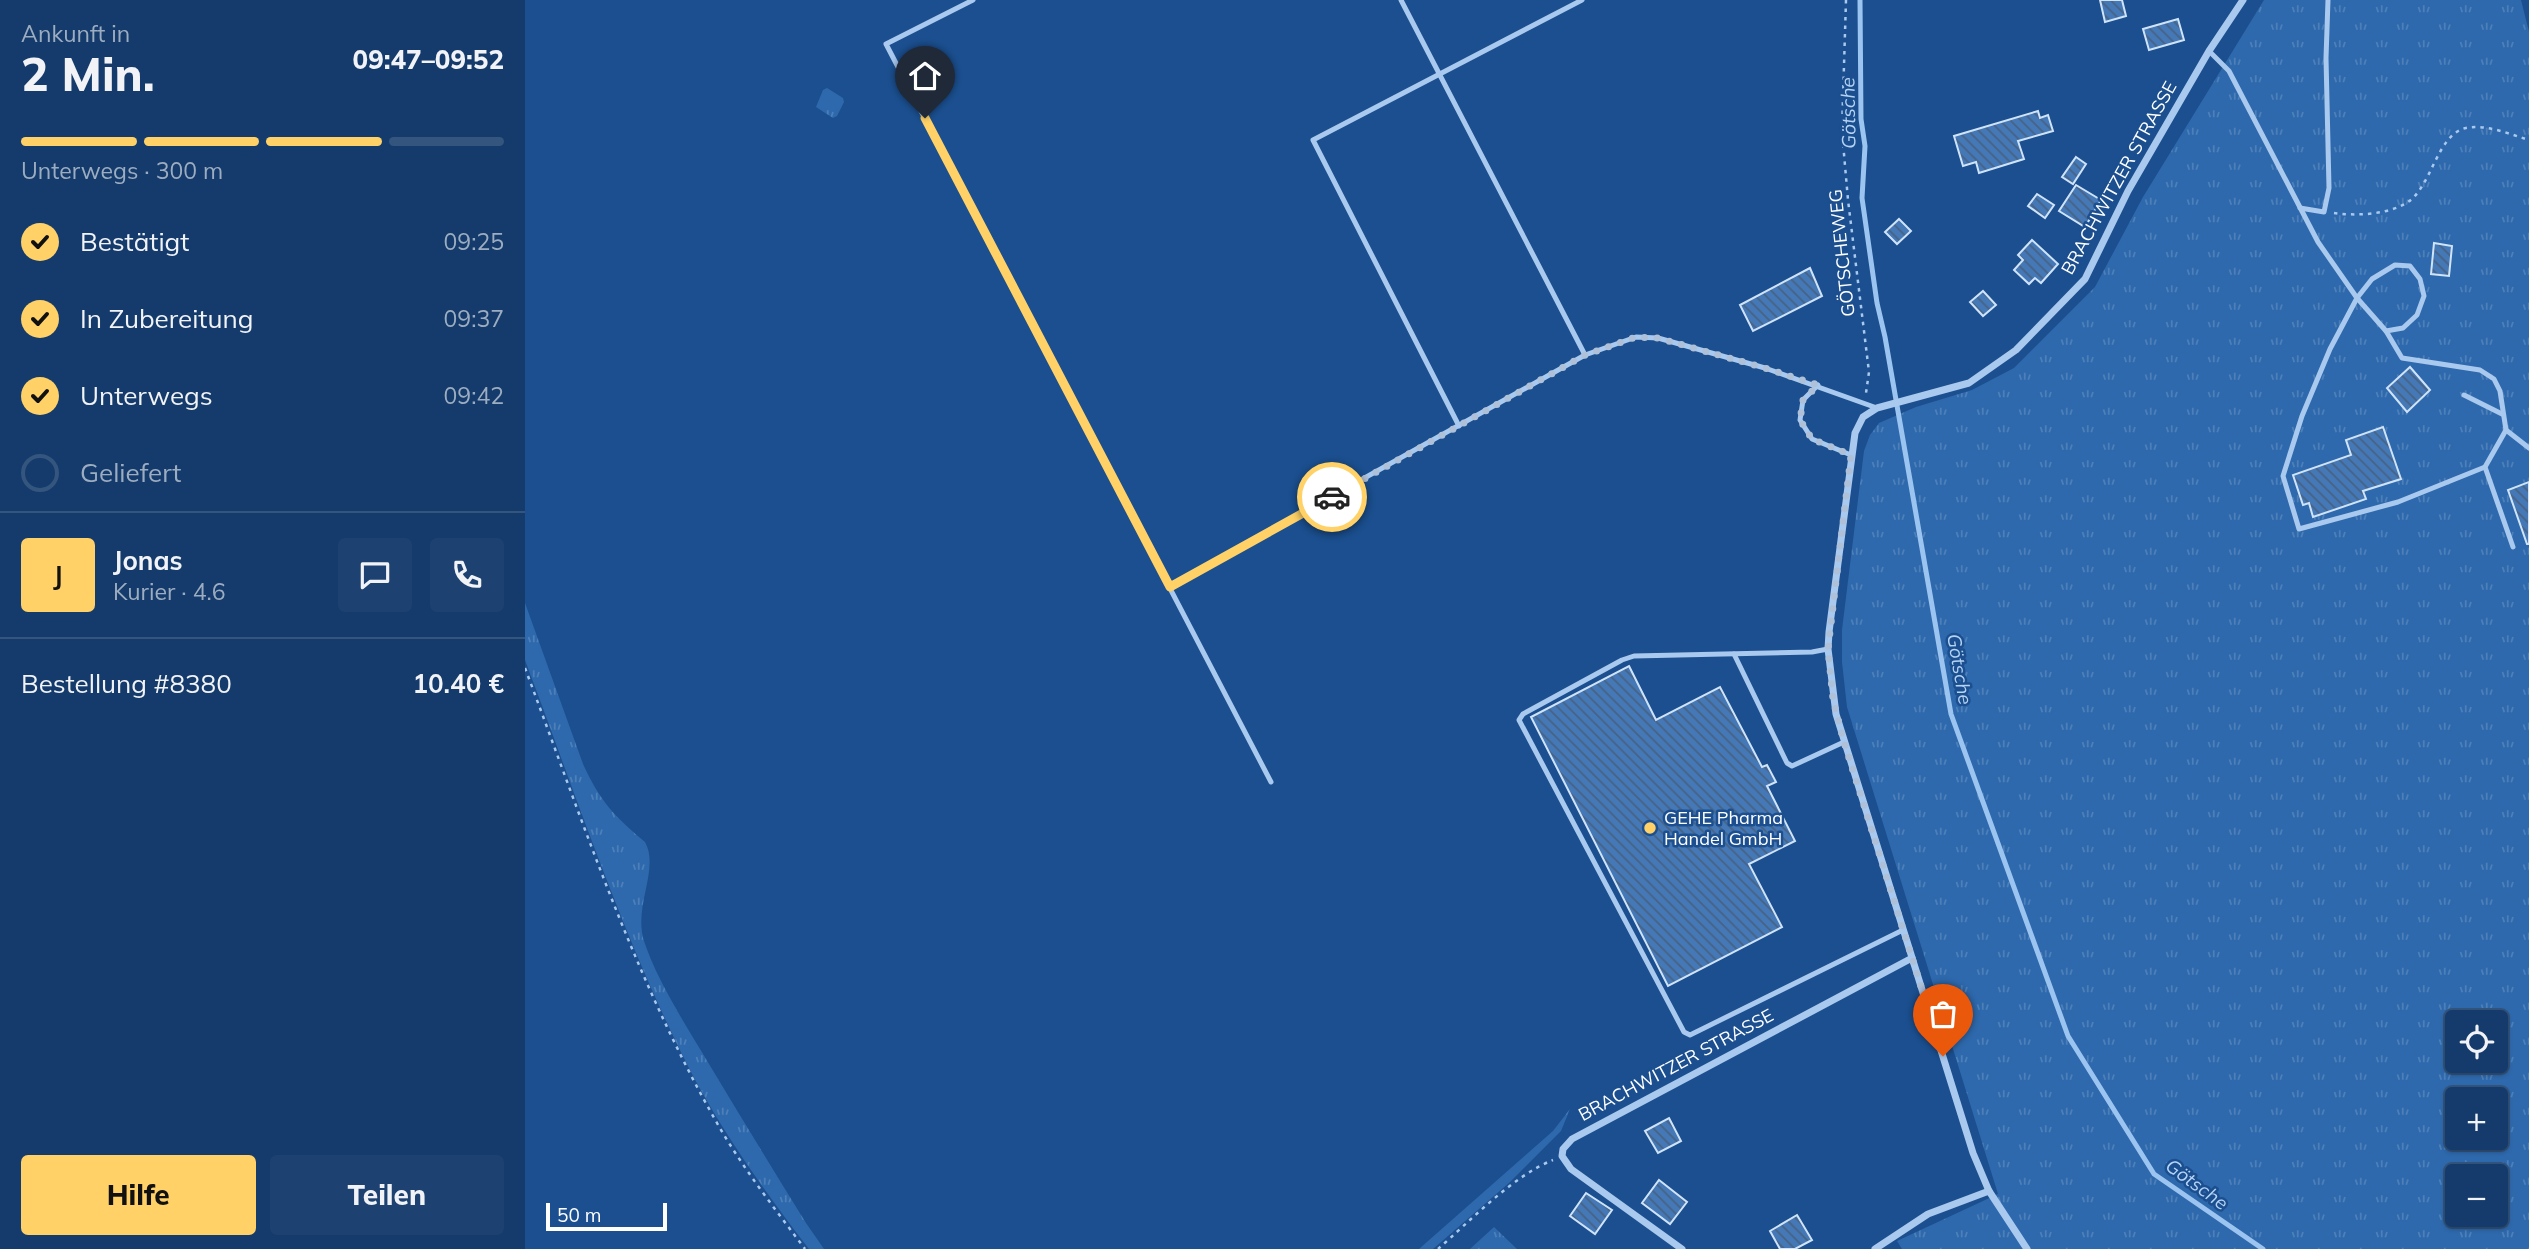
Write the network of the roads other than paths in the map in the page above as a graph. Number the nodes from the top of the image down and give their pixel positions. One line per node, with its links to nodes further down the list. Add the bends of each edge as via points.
1 (973, 0): 22 (lane, via 886,44)
2 (1401, 0): 7 (lane)
3 (1582, 0): 7 (lane)
4 (2243, 0): 6 (street, BRACHWITZER STRASSE)
5 (2328, 0): 8 (lane, via 2329,188 2323,212)
6 (2209, 51): 8 (lane, via 2229,71); 14 (street, BRACHWITZER STRASSE, via 2085,279 2016,350 1969,383)
7 (1439, 74): 11 (lane); 16 (lane, via 1313,140)
8 (2300, 208): 9 (lane)
9 (2357, 298): 10 (lane); 10 (lane, via 2372,279 2395,265 2410,266 2420,279 2424,296 2417,315 2403,328); 20 (lane, via 2302,416 2283,476 2299,529 2398,502)
10 (2386, 331): 15 (lane, via 2402,358 2480,370 2494,379)
11 (1585, 355): 12 (lane, via 1636,337 1658,338); 16 (lane)
12 (1818, 385): 14 (lane); 19 (lane, via 1803,400 1800,420 1812,439)
13 (2464, 395): 15 (lane)
14 (1877, 408): 19 (street, via 1863,418)
15 (2502, 414): 17 (lane)
16 (1459, 426): 22 (lane)
17 (2506, 430): 18 (lane); 20 (lane)
18 (2529, 448)
19 (1851, 455): 23 (street)
20 (2485, 467): 21 (lane)
21 (2513, 547)
22 (1170, 587): 26 (lane)
23 (1828, 649): 24 (lane); 25 (street, via 1833,700)
24 (1734, 654): 25 (lane, via 1787,763 1793,766); 27 (lane, via 1634,656 1519,720 1684,1032 1690,1035)
25 (1844, 742): 27 (street)
26 (1271, 782)
27 (1903, 930): 28 (street)
28 (1912, 958): 29 (street); 30 (street, BRACHWITZER STRASSE, via 1566,1144 1562,1156 1571,1169)
29 (1989, 1191): 31 (street, via 1928,1214); 32 (street)
30 (1682, 1249)
31 (1875, 1249)
32 (2027, 1249)

